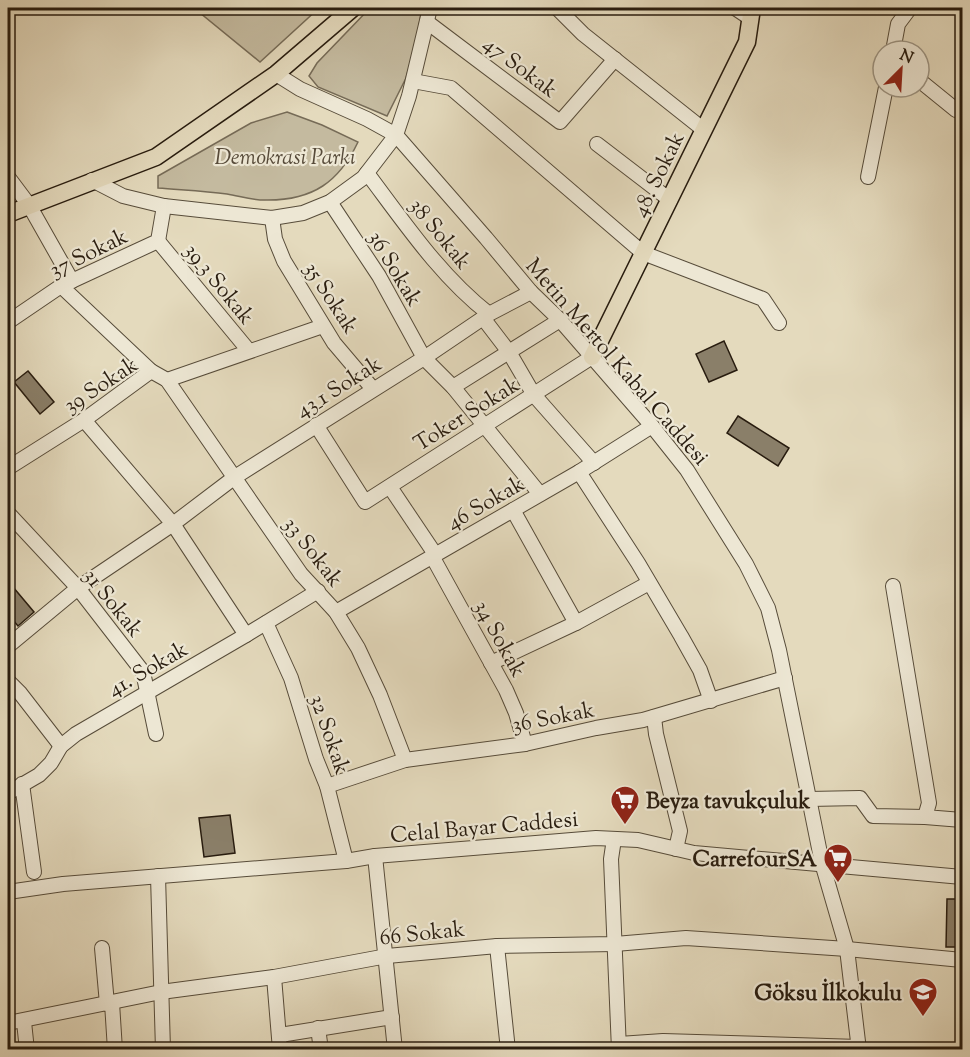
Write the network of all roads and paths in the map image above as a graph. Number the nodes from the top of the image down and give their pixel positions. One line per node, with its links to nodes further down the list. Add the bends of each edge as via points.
1 (353, 8): 10 (main road)
2 (430, 8): 7 (street)
3 (557, 8): 9 (street)
4 (735, 8): 6 (street)
5 (910, 8): 8 (street, via 898,24)
6 (751, 13): 15 (main road, 48. Sokak, via 747,42)
7 (427, 22): 9 (street, 47 Sokak, via 560,122); 11 (street)
8 (895, 39)
9 (615, 59): 15 (street)
10 (276, 74): 16 (street, Metin Mertol Kabal Caddesi); 21 (main road, via 156,157)
11 (413, 81): 16 (street); 29 (street, via 452,88)
12 (931, 90): 14 (street, via 956,110)
13 (884, 99): 20 (street)
14 (963, 109)
15 (704, 130): 22 (main road, 48. Sokak)
16 (396, 135): 18 (street); 31 (street, Metin Mertol Kabal Caddesi)
17 (597, 144): 22 (street)
18 (367, 173): 23 (street); 32 (street, 38 Sokak, via 449,278)
19 (8, 177): 24 (street)
20 (868, 177)
21 (92, 180): 24 (main road); 25 (street, via 123,196)
22 (669, 200): 29 (main road, 48. Sokak)
23 (330, 202): 27 (street); 40 (street, 36 Sokak, via 379,276)
24 (29, 205): 26 (main road); 30 (street)
25 (164, 206): 27 (street); 28 (street, 37 Sokak)
26 (8, 214)
27 (272, 219): 36 (street, 35 Sokak, via 284,261)
28 (158, 241): 30 (street, 37 Sokak); 37 (street, 39_3 Sokak)
29 (643, 253): 35 (street, via 763,299); 39 (main road, 48. Sokak)
30 (67, 283): 34 (street, 37 Sokak); 41 (street)
31 (531, 292): 32 (street, 43_1 Sokak); 33 (street, Metin Mertol Kabal Caddesi)
32 (486, 316): 38 (street, 38 Sokak); 40 (street, 43_1 Sokak)
33 (561, 320): 38 (street); 39 (street, Metin Mertol Kabal Caddesi)
34 (8, 322)
35 (780, 323)
36 (323, 326): 37 (street, 39 Sokak); 44 (street, 35 Sokak)
37 (249, 351): 42 (street, 39 Sokak)
38 (509, 352): 43 (street); 45 (street, 38 Sokak)
39 (592, 357): 45 (street, Toker Sokak); 49 (street, Metin Mertol Kabal Caddesi)
40 (424, 358): 43 (street, 36 Sokak); 44 (street, 43_1 Sokak)
41 (151, 371): 42 (street, 39 Sokak); 46 (street, 39 Sokak)
42 (166, 380): 53 (street, 33 Sokak)
43 (453, 387): 48 (street, 36 Sokak)
44 (373, 389): 47 (street, 43_1 Sokak)
45 (534, 396): 48 (street, Toker Sokak); 50 (street, 38 Sokak)
46 (84, 420): 51 (street, 39 Sokak); 58 (street)
47 (316, 425): 53 (street, 43_1 Sokak); 54 (street, Toker Sokak, via 365,502)
48 (485, 426): 54 (street, Toker Sokak); 55 (street, 36 Sokak)
49 (652, 426): 50 (street, 46 Sokak); 70 (street, Metin Mertol Kabal Caddesi, via 687,470 746,564 768,608)
50 (594, 463): 52 (street, 46 Sokak)
51 (8, 468)
52 (579, 472): 55 (street, 46 Sokak); 60 (street)
53 (235, 477): 58 (street, 43_1 Sokak); 63 (street, 33 Sokak, via 301,574)
54 (390, 487): 59 (street, 34 Sokak)
55 (540, 494): 56 (street, 46 Sokak)
56 (513, 510): 59 (street, 46 Sokak); 66 (street)
57 (8, 513): 62 (street, 31 Sokak)
58 (173, 524): 62 (street, 43_1 Sokak); 67 (street)
59 (433, 555): 64 (street, 46 Sokak); 69 (street, 34 Sokak)
60 (650, 583): 66 (street); 74 (street, via 700,670)
61 (893, 586): 84 (street, via 929,803)
62 (78, 588): 68 (street, 43_1 Sokak); 72 (street, 31 Sokak, via 143,672)
63 (318, 591): 64 (street, 33 Sokak); 65 (street, 41. Sokak)
64 (336, 612): 79 (street, 33 Sokak, via 363,657)
65 (266, 623): 67 (street, 41. Sokak); 81 (street, 32 Sokak, via 291,678)
66 (576, 623): 69 (street)
67 (246, 635): 72 (street, 41. Sokak)
68 (8, 646)
69 (491, 663): 77 (street, 34 Sokak, via 516,713)
70 (785, 678): 74 (street, 36 Sokak); 83 (street, Metin Mertol Kabal Caddesi)
71 (8, 681): 73 (street)
72 (148, 691): 76 (street, 31 Sokak); 78 (street, 41. Sokak, via 75,734)
73 (14, 696): 78 (street)
74 (711, 701): 75 (street, 36 Sokak)
75 (654, 717): 77 (street, 36 Sokak); 87 (street, via 680,831)
76 (156, 735)
77 (525, 744): 79 (street, 36 Sokak)
78 (62, 746): 80 (street, 41. Sokak, via 39,775)
79 (405, 760): 81 (street, 36 Sokak)
80 (22, 784): 82 (street, 41. Sokak); 91 (street)
81 (327, 786): 89 (street, 32 Sokak)
82 (8, 793)
83 (809, 798): 84 (street, via 860,798 873,816); 90 (street, Metin Mertol Kabal Caddesi)
84 (925, 817): 85 (street)
85 (963, 820)
86 (614, 839): 87 (street, Celal Bayar Caddesi); 88 (street, Celal Bayar Caddesi); 95 (street)
87 (676, 849): 90 (street, Celal Bayar Caddesi, via 694,854)
88 (375, 856): 89 (street, Celal Bayar Caddesi); 99 (street)
89 (346, 861): 92 (street, Celal Bayar Caddesi)
90 (822, 863): 93 (street, Celal Bayar Caddesi); 98 (street, Metin Mertol Kabal Caddesi)
91 (34, 872)
92 (158, 876): 94 (street, Celal Bayar Caddesi); 102 (street)
93 (963, 877)
94 (8, 892)
95 (615, 944): 96 (street, 66 Sokak); 98 (street, 66 Sokak, via 686,938); 109 (street)
96 (497, 946): 99 (street, 66 Sokak); 117 (street)
97 (102, 948): 103 (street)
98 (847, 949): 100 (street, 66 Sokak); 110 (street, Metin Mertol Kabal Caddesi)
99 (387, 956): 101 (street, 66 Sokak); 104 (street)
100 (963, 960)
101 (274, 977): 102 (street, 66 Sokak); 108 (street)
102 (161, 992): 103 (street, 66 Sokak); 113 (street)
103 (110, 1003): 105 (street, 66 Sokak); 112 (street)
104 (392, 1017): 107 (street); 116 (street)
105 (24, 1022): 106 (street, 66 Sokak); 111 (street)
106 (8, 1023)
107 (318, 1028): 108 (street); 115 (street)
108 (280, 1035): 114 (street)
109 (619, 1047): 110 (street, via 663,1041)
110 (859, 1048)
111 (27, 1050)
112 (115, 1050)
113 (163, 1050)
114 (280, 1050)
115 (321, 1050)
116 (395, 1050)
117 (508, 1050)

